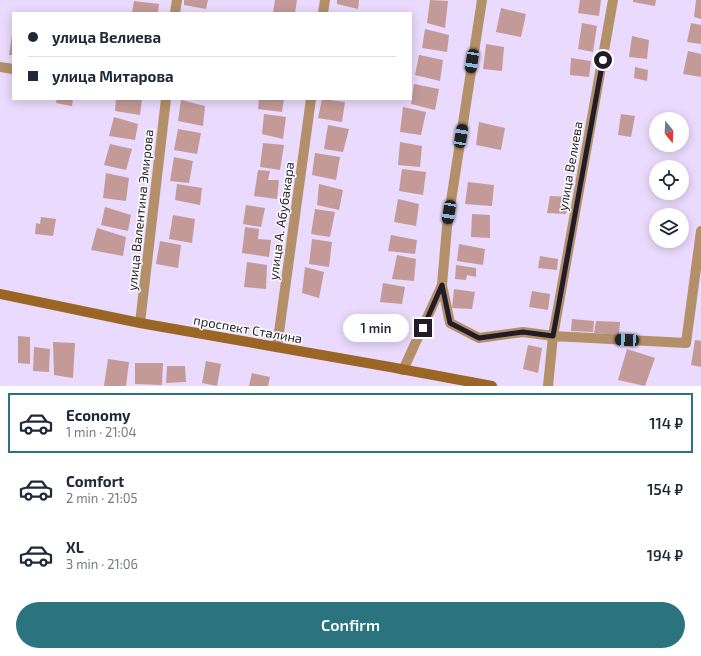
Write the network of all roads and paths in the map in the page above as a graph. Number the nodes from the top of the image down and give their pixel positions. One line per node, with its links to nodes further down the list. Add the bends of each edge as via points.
1 (177, 0): 5 (street)
2 (325, 0): 6 (street)
3 (482, 0): 12 (street, via 447,227)
4 (613, 0): 15 (street, улица Велиева)
5 (176, 12)
6 (323, 12)
7 (0, 67): 8 (street)
8 (12, 69)
9 (166, 100): 14 (street, улица Валентина Эмирова)
10 (311, 100): 16 (street, улица А. Абубакара)
11 (701, 231): 15 (street, via 686,343)
12 (442, 285): 15 (street, via 450,323 479,338 523,332); 17 (street)
13 (0, 294): 14 (street, проспект Сталина)
14 (140, 323): 16 (street, проспект Сталина)
15 (553, 336): 19 (street, улица Велиева)
16 (277, 347): 17 (street, проспект Сталина)
17 (403, 370): 18 (street, проспект Сталина)
18 (492, 386)
19 (548, 386)

